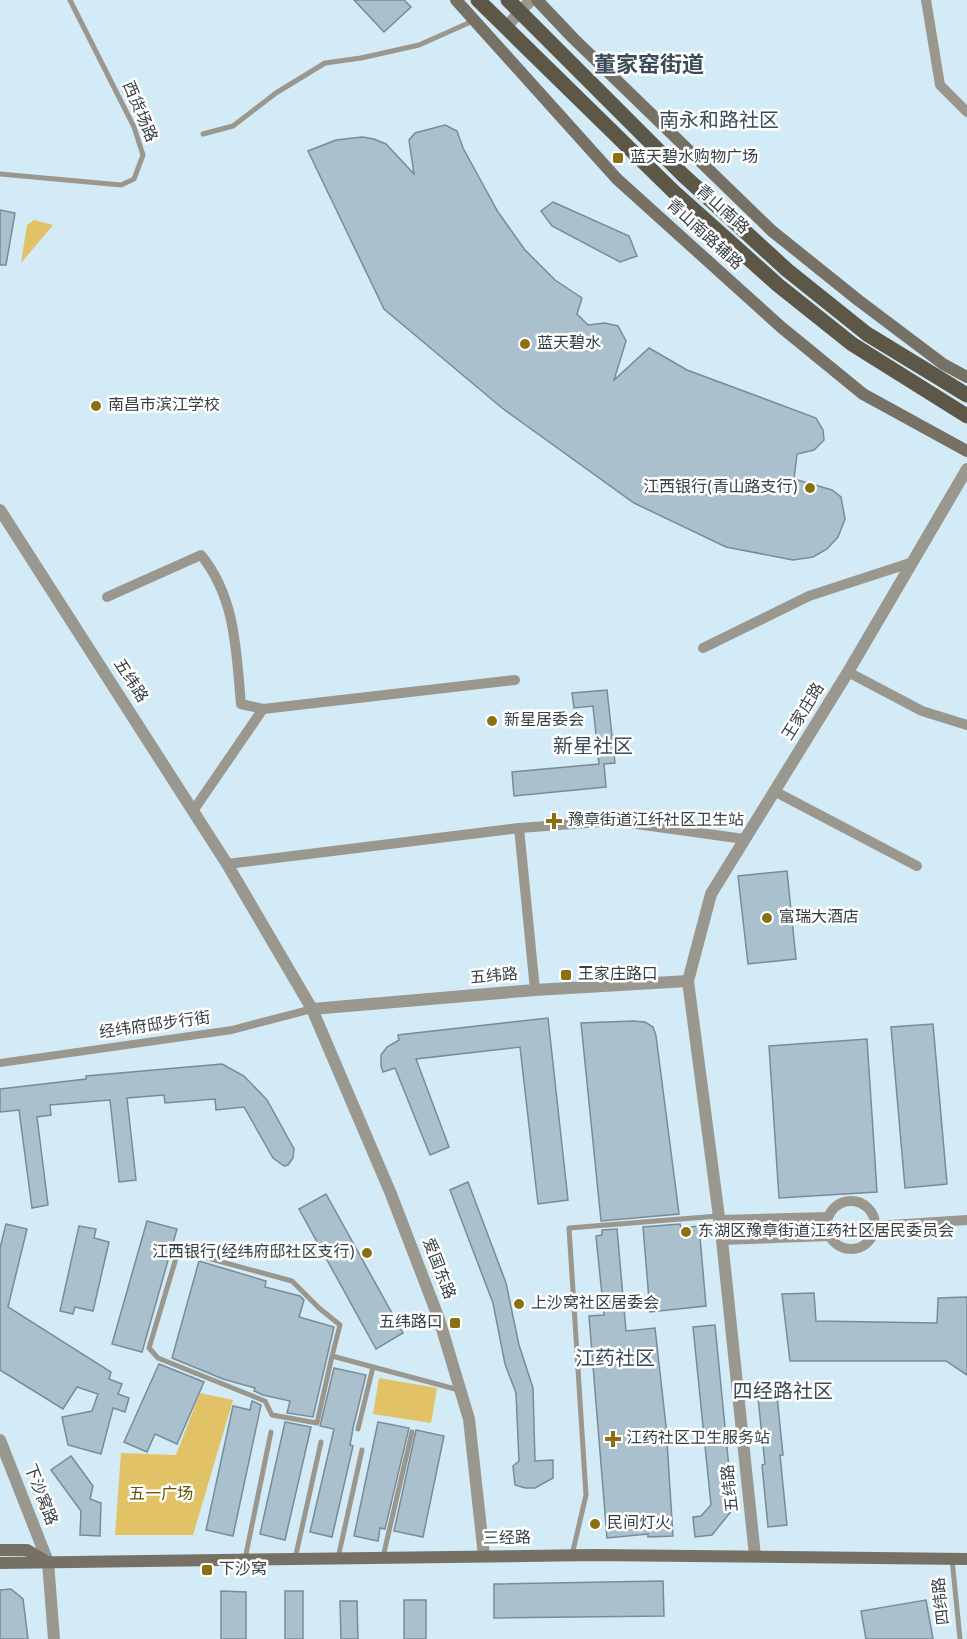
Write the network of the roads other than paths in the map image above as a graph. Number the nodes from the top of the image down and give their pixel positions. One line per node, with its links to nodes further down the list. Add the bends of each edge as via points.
1 (70, 0): 13 (lane, 西货场路, via 134,128 142,155 134,179 122,185)
2 (456, 0): 9 (main road, 青山南路辅路)
3 (478, 0): 10 (main road, 青山南路)
4 (507, 0): 8 (main road, 青山南路)
5 (531, 0): 8 (street)
6 (537, 0): 14 (main road, via 772,231 858,300)
7 (926, 0): 11 (street, via 940,85)
8 (519, 12): 10 (street); 15 (main road, 青山南路, via 683,175 787,270 867,334)
9 (474, 20): 12 (lane, via 419,45 325,63 232,126); 17 (main road, 青山南路辅路, via 617,179 781,327 863,394)
10 (506, 27): 16 (main road, 青山南路, via 673,191 777,285 852,344)
11 (967, 112)
12 (203, 134)
13 (0, 174)
14 (967, 377)
15 (967, 394)
16 (967, 416)
17 (967, 451)
18 (967, 469): 20 (street, 王家庄路)
19 (0, 510): 28 (street, 五纬路)
20 (913, 562): 22 (street, via 809,596); 23 (street, 王家庄路)
21 (107, 597): 25 (street, via 201,555 229,605 241,704)
22 (703, 648)
23 (848, 672): 26 (street, via 922,711); 27 (street, 王家庄路)
24 (514, 680): 25 (street)
25 (263, 709): 28 (street)
26 (967, 725)
27 (774, 791): 30 (street, 王家庄路); 32 (street)
28 (193, 811): 31 (street, 五纬路)
29 (519, 828): 30 (street, via 615,821); 31 (street); 34 (street)
30 (744, 839): 33 (street, 王家庄路, via 711,894)
31 (227, 864): 35 (street, 五纬路)
32 (917, 866)
33 (688, 981): 34 (street, 五纬路); 38 (street, 五纬路)
34 (535, 990): 35 (street, 五纬路)
35 (312, 1009): 36 (street, 经纬府邸步行街, via 232,1030); 45 (street, 爱国东路, via 391,1194 439,1319)
36 (0, 1063)
37 (828, 1217): 38 (street); 40 (street, via 837,1205 859,1202 871,1212); 41 (street)
38 (720, 1218): 42 (street, 五纬路); 53 (lane, via 569,1228 586,1495)
39 (967, 1220): 40 (street)
40 (875, 1226): 41 (street, via 869,1241 854,1249 838,1246)
41 (830, 1236): 42 (street)
42 (722, 1240): 55 (street, 五纬路)
43 (332, 1356): 43 (lane, via 317,1423 272,1414 265,1401 158,1358 149,1348 177,1255 200,1256 292,1281 340,1325); 44 (lane)
44 (373, 1367): 45 (lane); 46 (lane)
45 (460, 1390): 54 (street, 爱国东路, via 469,1419)
46 (358, 1429)
47 (271, 1432): 58 (lane)
48 (412, 1432): 56 (lane)
49 (0, 1440): 62 (street, 下沙窝路)
50 (321, 1442): 59 (lane)
51 (362, 1450): 57 (lane)
52 (0, 1550): 62 (main road, 三经路, via 27,1550)
53 (572, 1555): 54 (main road, 三经路); 55 (main road, 三经路)
54 (484, 1556): 56 (main road, 三经路)
55 (755, 1556): 60 (main road, 三经路)
56 (383, 1557): 57 (main road, 三经路)
57 (338, 1558): 59 (main road, 三经路)
58 (245, 1559): 59 (main road, 三经路); 62 (main road, 三经路)
59 (295, 1559)
60 (952, 1559): 61 (main road, 三经路); 65 (lane, 四纬路)
61 (967, 1559)
62 (48, 1562): 63 (main road, 三经路); 64 (street, 下沙窝路)
63 (0, 1563)
64 (54, 1639)
65 (960, 1639)

